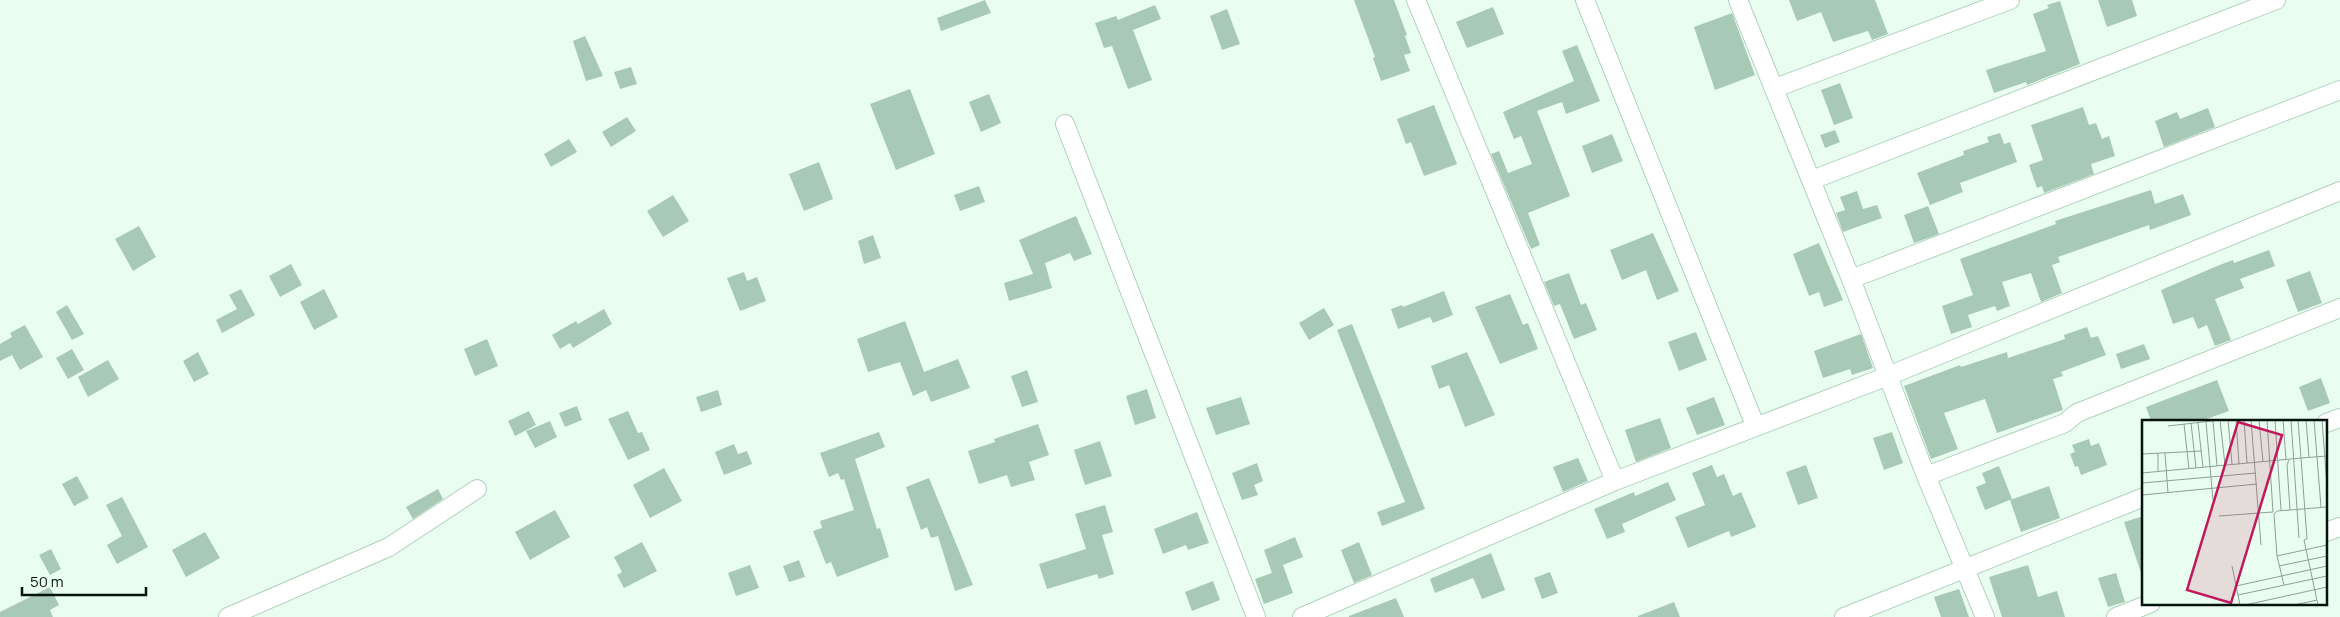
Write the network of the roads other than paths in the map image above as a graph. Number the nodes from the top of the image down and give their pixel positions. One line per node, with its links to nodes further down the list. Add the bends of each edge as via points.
1 (1416, 0): 18 (street)
2 (1585, 0): 16 (street)
3 (1738, 0): 6 (street)
4 (2010, 0): 6 (street)
5 (2276, 0): 9 (street)
6 (1775, 88): 9 (street)
7 (2340, 90): 11 (street)
8 (1065, 124): 26 (street)
9 (1812, 180): 11 (street)
10 (2340, 191): 13 (street)
11 (1851, 279): 13 (street)
12 (2340, 308): 17 (street, via 2076,413 2066,423)
13 (1888, 376): 16 (street); 17 (street)
14 (2340, 418): 15 (street)
15 (2328, 422)
16 (1755, 425): 18 (street)
17 (1926, 476): 23 (street)
18 (1615, 480): 27 (street)
19 (477, 489): 25 (street, via 389,547)
20 (2142, 498): 23 (street)
21 (2340, 527): 22 (street)
22 (2328, 531)
23 (1964, 569): 28 (street); 29 (street)
24 (2148, 604): 30 (street)
25 (234, 616)
26 (1256, 617)
27 (1302, 617)
28 (1844, 617)
29 (1985, 617)
30 (2116, 617)

